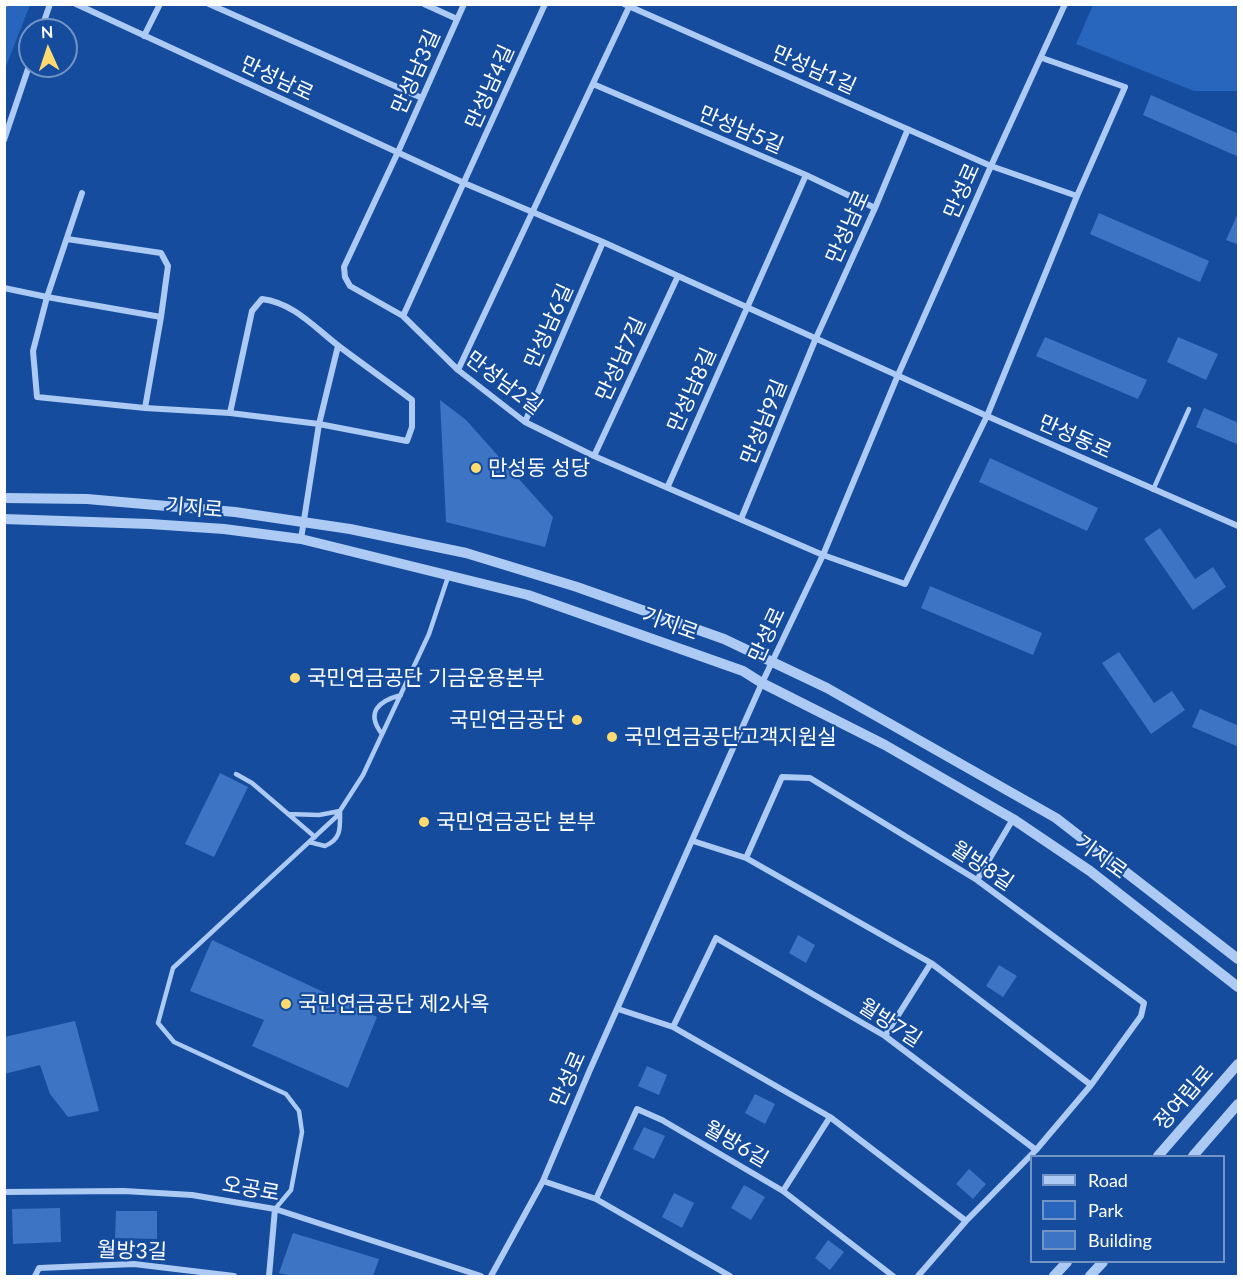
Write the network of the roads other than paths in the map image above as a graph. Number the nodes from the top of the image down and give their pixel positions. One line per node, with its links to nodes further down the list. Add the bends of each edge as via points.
1 (76, 4): 10 (street, 만성남로)
2 (160, 4): 10 (street)
3 (209, 4): 14 (street)
4 (424, 4): 9 (street)
5 (464, 4): 9 (street, 만성남3길)
6 (545, 4): 20 (street, 만성남4길)
7 (1065, 4): 11 (street, 만성로)
8 (626, 6): 13 (street); 15 (street, 만성남1길)
9 (457, 19): 14 (street, 만성남3길)
10 (144, 36): 17 (street, 만성남로)
11 (1042, 58): 18 (street, 만성로); 22 (street, via 1125,87)
12 (25, 78): 16 (street)
13 (593, 84): 19 (street, 만성남5길); 24 (street)
14 (422, 98): 17 (street, 만성남3길)
15 (908, 129): 18 (street, 만성남1길); 23 (street, 만성남로)
16 (4, 140)
17 (398, 152): 20 (street, 만성남로); 31 (street, 만성남2길, via 344,267 350,286)
18 (991, 166): 22 (street, 만성남1길); 36 (street, 만성로)
19 (806, 175): 23 (street, 만성남5길); 30 (street)
20 (464, 183): 24 (street, 만성남로); 31 (street)
21 (82, 193): 25 (street)
22 (1077, 195): 40 (street)
23 (875, 208): 33 (street, 만성남로)
24 (534, 211): 26 (street, 만성남로); 35 (street)
25 (67, 239): 29 (street); 32 (street, via 161,253 168,266)
26 (603, 242): 27 (street, 만성남로); 41 (street, 만성남6길)
27 (678, 276): 30 (street, 만성남로); 43 (street, 만성남7길)
28 (4, 288): 29 (street)
29 (47, 297): 32 (street); 37 (street, via 33,351 37,397)
30 (747, 307): 33 (street, 만성남로); 44 (street, 만성남8길)
31 (403, 316): 35 (street, 만성남2길)
32 (162, 317): 37 (street)
33 (816, 338): 36 (street, 만성남로); 48 (street, 만성남9길)
34 (338, 346): 39 (street, via 298,312 277,301 262,299 252,311); 42 (street); 42 (street, via 412,400 412,427 407,441)
35 (458, 370): 41 (street, 만성남2길)
36 (898, 375): 40 (street, 만성동로); 52 (street, 만성로)
37 (145, 408): 39 (street)
38 (1189, 409): 45 (lane)
39 (230, 413): 42 (street)
40 (987, 416): 45 (street, 만성동로); 52 (street, 만성남2길, via 905,584)
41 (525, 422): 43 (street, 만성남2길)
42 (319, 424): 49 (street)
43 (594, 456): 44 (street, 만성남2길)
44 (668, 486): 48 (street, 만성남2길)
45 (1153, 490): 50 (street, 만성동로)
46 (4, 498): 49 (street, 기지로, via 87,499)
47 (4, 519): 51 (street, 기지로, via 150,524)
48 (741, 519): 52 (street, 만성남2길)
49 (303, 522): 51 (street); 54 (street, 기지로, via 466,553 679,623)
50 (1239, 526)
51 (301, 539): 53 (street, 기지로)
52 (823, 555): 54 (street, 만성로)
53 (449, 575): 55 (street, 기지로, via 528,595 742,671); 56 (lane, via 429,634)
54 (772, 661): 55 (street, 만성로); 67 (street, 기지로, via 1056,818)
55 (762, 683): 61 (street, 기지로, via 885,745); 63 (street, 만성로)
56 (401, 695): 57 (lane); 57 (lane, via 378,705 374,714)
57 (382, 734): 59 (lane, via 363,776)
58 (236, 774): 60 (lane)
59 (340, 811): 60 (lane); 62 (lane); 64 (lane, via 340,834 333,843 325,846)
60 (288, 814): 62 (lane)
61 (1013, 819): 66 (street); 69 (street, 기지로, via 1090,871)
62 (315, 837): 64 (lane)
63 (693, 841): 65 (street); 70 (street, 만성로)
64 (309, 842): 86 (lane, via 173,968 158,1023 174,1042 286,1094 299,1111 302,1132 291,1190)
65 (746, 858): 66 (street, 월방8길, via 782,777 810,778); 68 (street)
66 (977, 880): 74 (street, 월방8길, via 1144,1004 1141,1016)
67 (1239, 958)
68 (931, 963): 72 (street); 74 (street)
69 (1239, 987)
70 (618, 1009): 71 (street); 82 (street, 만성로)
71 (673, 1027): 72 (street, 월방7길, via 716,939); 76 (street)
72 (885, 1036): 77 (street, 월방7길)
73 (1239, 1064): 79 (street, 정여립로)
74 (1091, 1086): 77 (street, 월방8길)
75 (1239, 1104): 80 (street)
76 (830, 1117): 83 (street); 87 (street)
77 (1036, 1150): 78 (street)
78 (1031, 1155)
79 (1159, 1155)
80 (1194, 1155)
81 (1030, 1156): 87 (street)
82 (543, 1181): 85 (street); 94 (street, 만성로)
83 (783, 1191): 85 (street, 월방6길, via 637,1109); 96 (street, 월방6길)
84 (4, 1192): 86 (street, 오공로, via 192,1195)
85 (596, 1199): 95 (street)
86 (275, 1209): 92 (street); 93 (street, 오공로)
87 (966, 1221): 97 (street)
88 (1066, 1263): 98 (street)
89 (1102, 1263): 99 (street)
90 (35, 1276): 91 (street, 월방3길, via 39,1268 134,1264)
91 (234, 1276)
92 (269, 1276)
93 (481, 1276)
94 (491, 1276)
95 (729, 1276)
96 (893, 1276)
97 (918, 1276)
98 (1054, 1276)
99 (1090, 1276)

